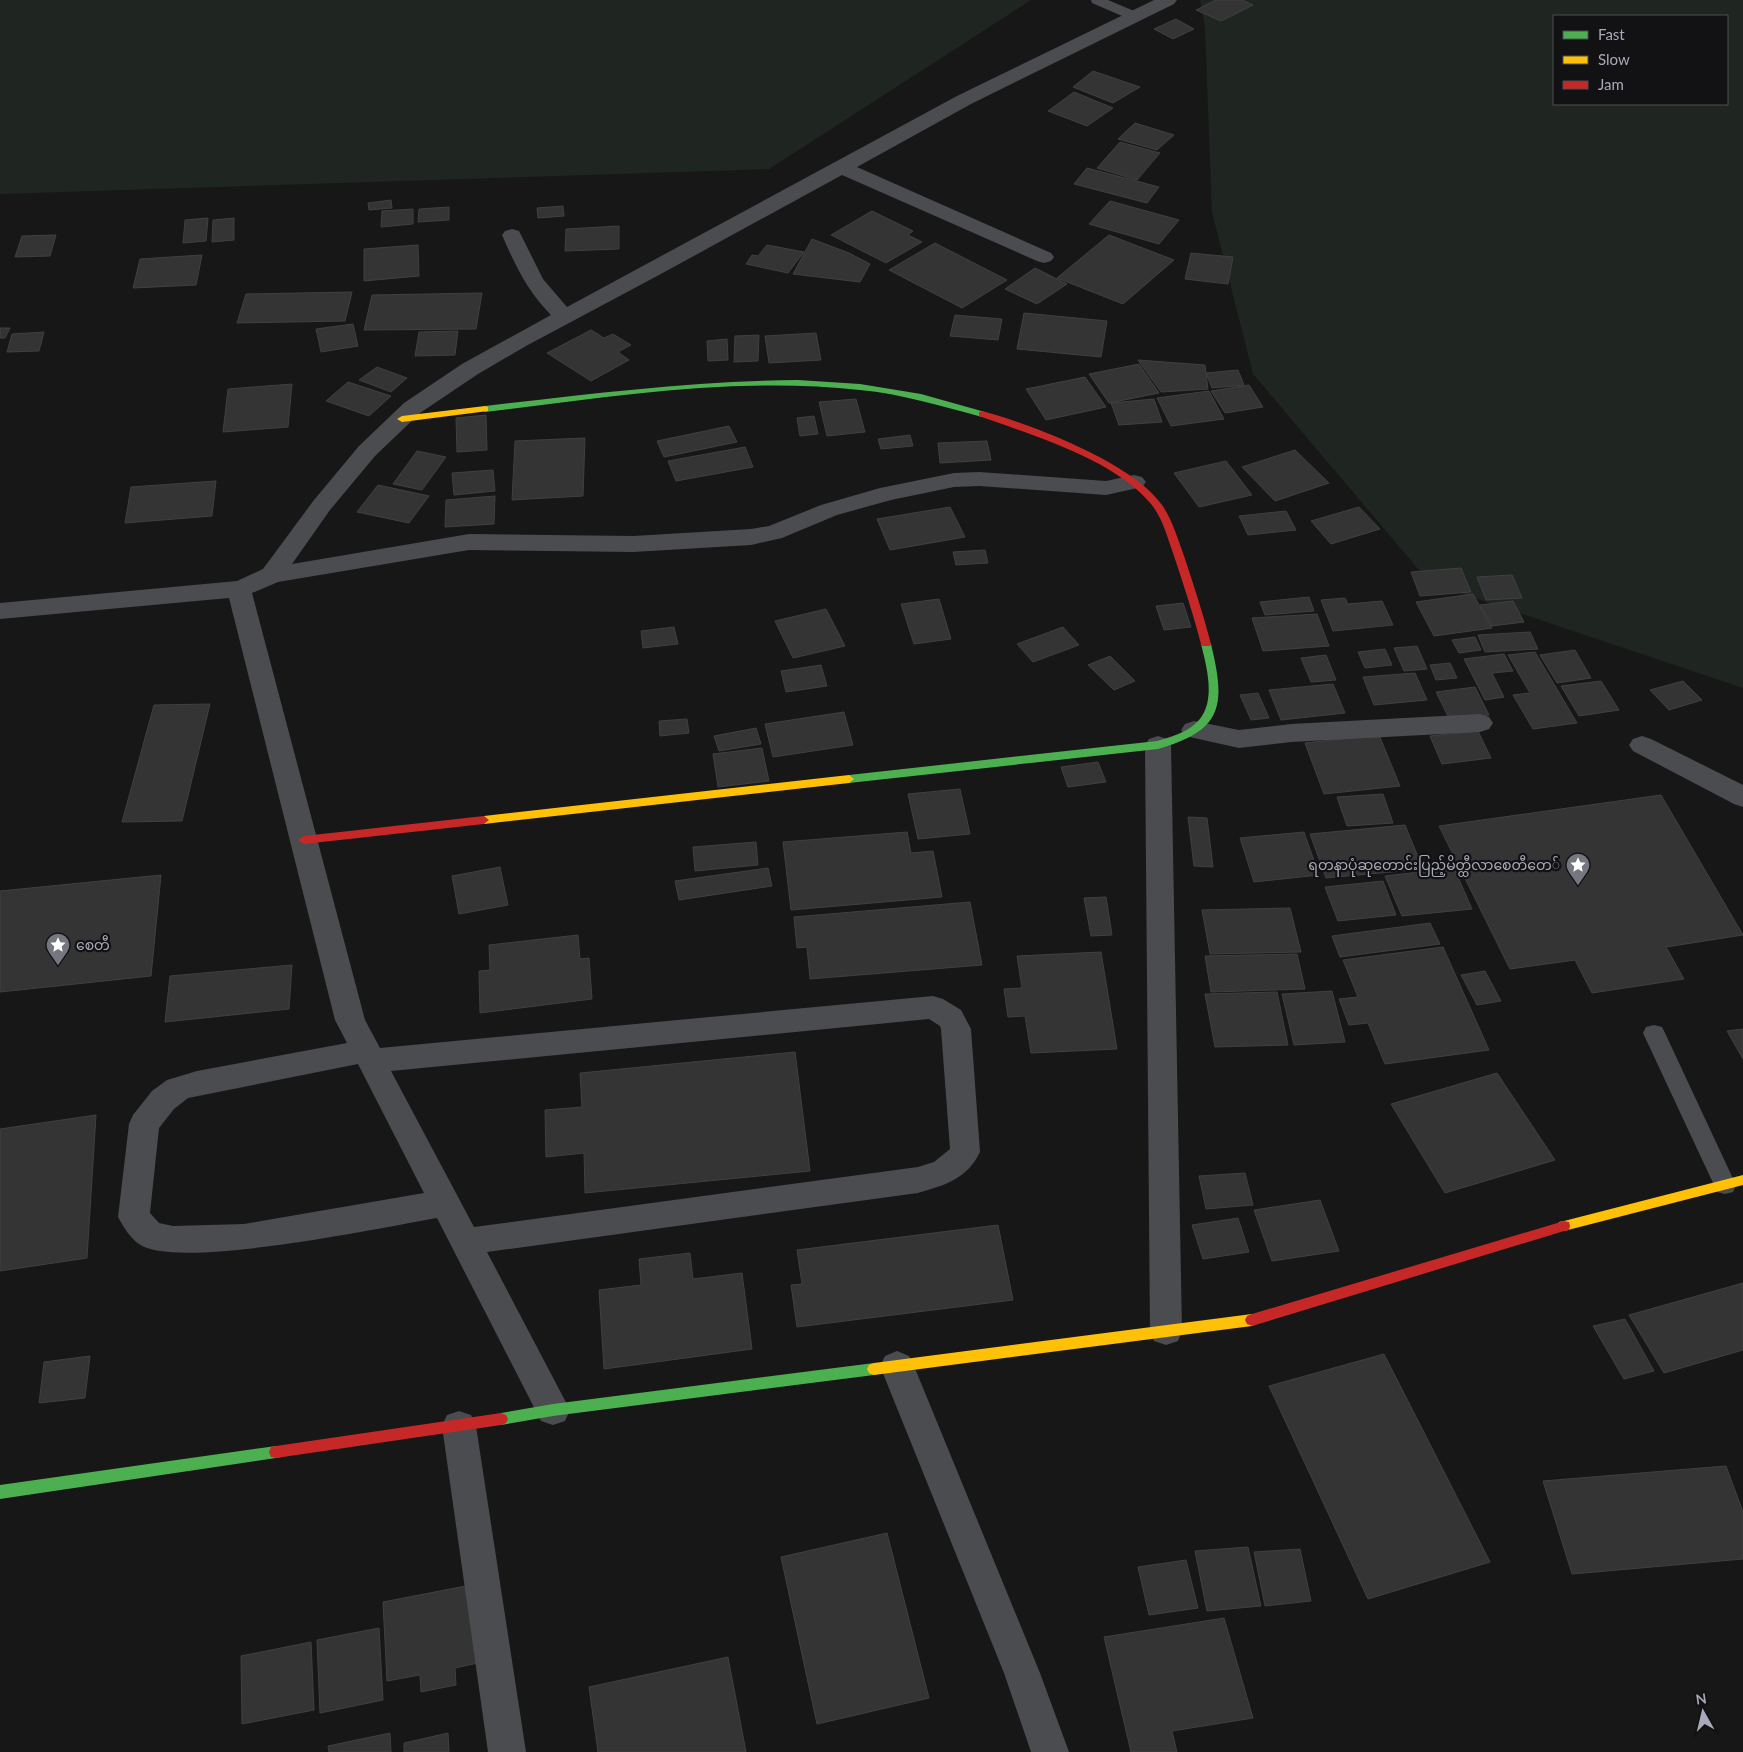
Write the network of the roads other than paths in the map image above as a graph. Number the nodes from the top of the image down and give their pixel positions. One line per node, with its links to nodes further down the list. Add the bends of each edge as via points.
1 (1097, 0): 3 (lane)
2 (1168, 0): 3 (street)
3 (1134, 16): 4 (street, via 964,100)
4 (841, 167): 6 (street); 7 (street)
5 (512, 235): 7 (street, via 529,276 544,298)
6 (1044, 257)
7 (564, 316): 8 (street, via 470,369 412,408)
8 (402, 419): 9 (street, via 722,385 868,386 964,408 1085,454); 10 (street, via 367,451 322,505)
9 (1134, 482): 10 (street, via 1106,488 954,480 888,493 829,510 774,533 751,537 633,544 468,542); 14 (street, via 1150,496 1169,527 1210,657 1213,680 1210,711 1205,721)
10 (272, 575): 11 (street)
11 (239, 589): 12 (street); 18 (street)
12 (0, 611)
13 (1480, 723): 14 (street, via 1239,738)
14 (1194, 730): 15 (street)
15 (1158, 745): 18 (street); 24 (street)
16 (1642, 745): 17 (street)
17 (1743, 797)
18 (304, 840): 20 (street, via 350,1020)
19 (1654, 1034): 21 (lane)
20 (369, 1056): 22 (street); 22 (street, via 196,1083 178,1089 163,1100 144,1124 134,1217 150,1235 173,1240 244,1237); 23 (street, via 933,1007 951,1018 956,1029 965,1152 956,1165 938,1175)
21 (1734, 1183): 24 (street, via 1541,1232 1255,1320)
22 (445, 1203): 23 (street)
23 (464, 1242): 26 (street)
24 (1166, 1331): 25 (street)
25 (897, 1366): 26 (street); 30 (street, via 1022,1674)
26 (553, 1410): 27 (street)
27 (459, 1426): 28 (street); 29 (street)
28 (0, 1492)
29 (507, 1752)
30 (1050, 1752)

